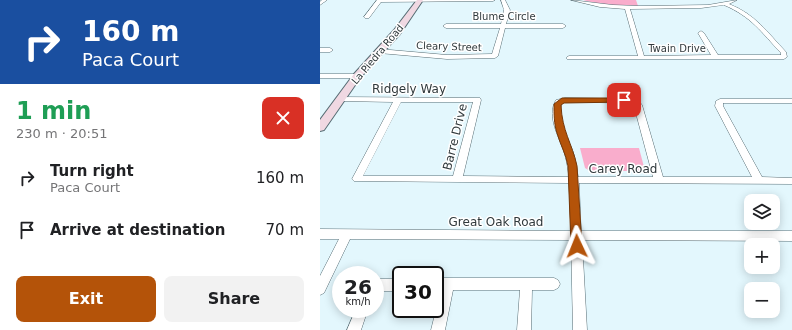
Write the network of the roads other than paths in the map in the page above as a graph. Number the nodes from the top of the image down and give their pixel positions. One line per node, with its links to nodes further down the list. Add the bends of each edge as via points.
1 (325, 0): 9 (street)
2 (380, 0): 3 (street); 12 (street)
3 (420, 0): 4 (street); 19 (street, La Piedra Road, via 398,32)
4 (457, 0): 5 (street)
5 (493, 0)
6 (503, 0): 13 (street, via 507,10)
7 (573, 0): 11 (street, via 605,7)
8 (735, 0): 10 (street)
9 (320, 4)
10 (725, 4): 11 (street); 22 (street, Twain Drive, via 752,18 784,53 784,57)
11 (627, 8): 21 (street)
12 (367, 17)
13 (504, 25): 14 (street, Blume Circle); 15 (street, Blume Circle); 19 (street, Cleary Street, via 494,56 447,57)
14 (446, 26)
15 (563, 26)
16 (701, 33): 22 (street)
17 (320, 50): 18 (street)
18 (330, 50)
19 (379, 51): 24 (street, La Piedra Road)
20 (569, 58): 21 (street, Twain Drive)
21 (642, 58): 22 (street, Twain Drive)
22 (716, 58)
23 (320, 76): 24 (street)
24 (357, 76): 25 (street, La Piedra Road)
25 (341, 99): 26 (street, Ridgely Way); 29 (street, La Piedra Road)
26 (398, 100): 27 (street, Ridgely Way); 30 (street, Carey Road, via 357,179)
27 (477, 100): 30 (street, Barre Drive)
28 (792, 101): 33 (street, via 720,101 719,106)
29 (320, 128)
30 (457, 180): 31 (street, Carey Road)
31 (574, 180): 32 (street, Carey Road); 32 (street, via 570,157 560,132 558,104 562,100 634,101 638,106); 37 (street)
32 (659, 181): 33 (street, Carey Road)
33 (759, 181): 34 (street, Carey Road)
34 (792, 182)
35 (320, 234): 36 (street, Great Oak Road)
36 (347, 234): 37 (street, Great Oak Road); 43 (street)
37 (577, 235): 38 (street, Great Oak Road); 48 (street)
38 (792, 236)
39 (444, 284): 40 (street)
40 (448, 284): 41 (street); 46 (street)
41 (526, 284): 42 (street); 47 (street)
42 (554, 284)
43 (320, 289)
44 (359, 318): 45 (street)
45 (354, 330)
46 (438, 330)
47 (524, 330)
48 (580, 330)

